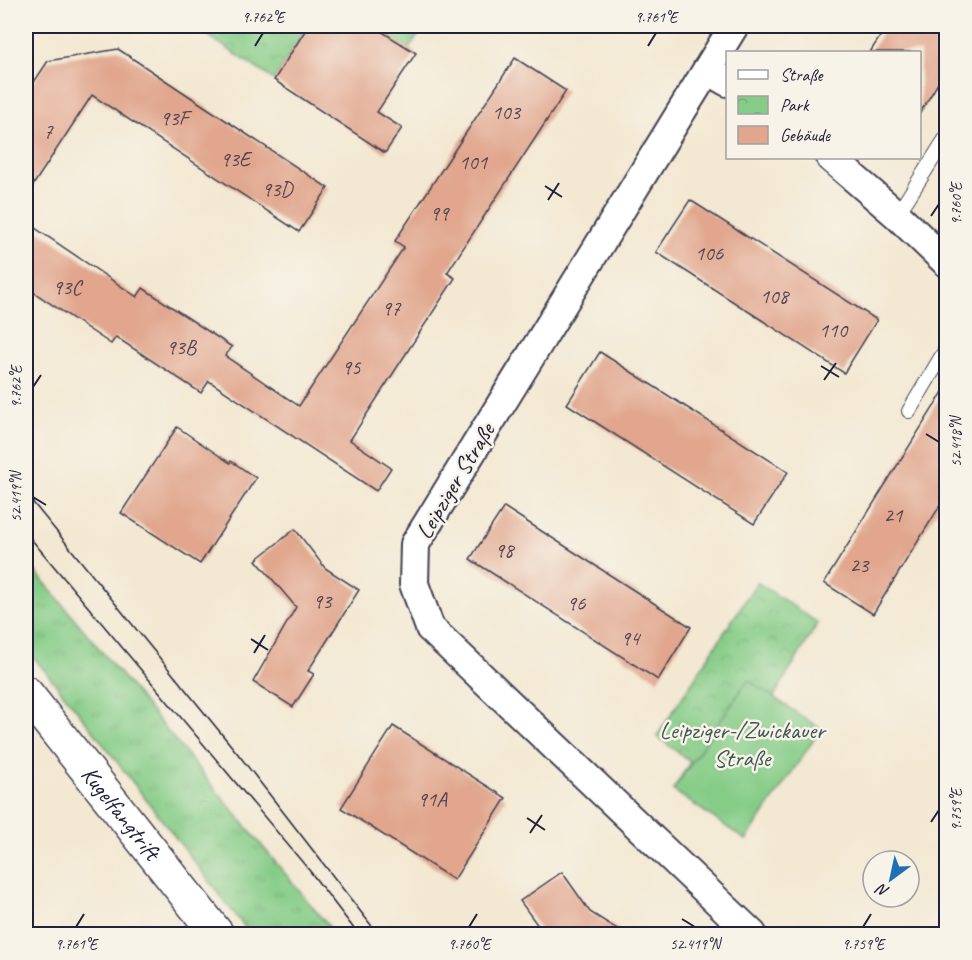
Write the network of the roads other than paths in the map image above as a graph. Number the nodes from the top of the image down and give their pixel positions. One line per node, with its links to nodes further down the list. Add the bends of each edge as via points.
1 (734, 26): 2 (street, Leipziger Straße)
2 (717, 76): 11 (street, Leipziger Straße, via 415,544 414,584 430,628)
3 (946, 138): 5 (lane)
4 (832, 159): 5 (street)
5 (897, 215): 6 (street)
6 (946, 262)
7 (946, 349): 8 (lane)
8 (909, 411)
9 (26, 693): 10 (street, Kugelfangtrift)
10 (217, 934)
11 (752, 934)

